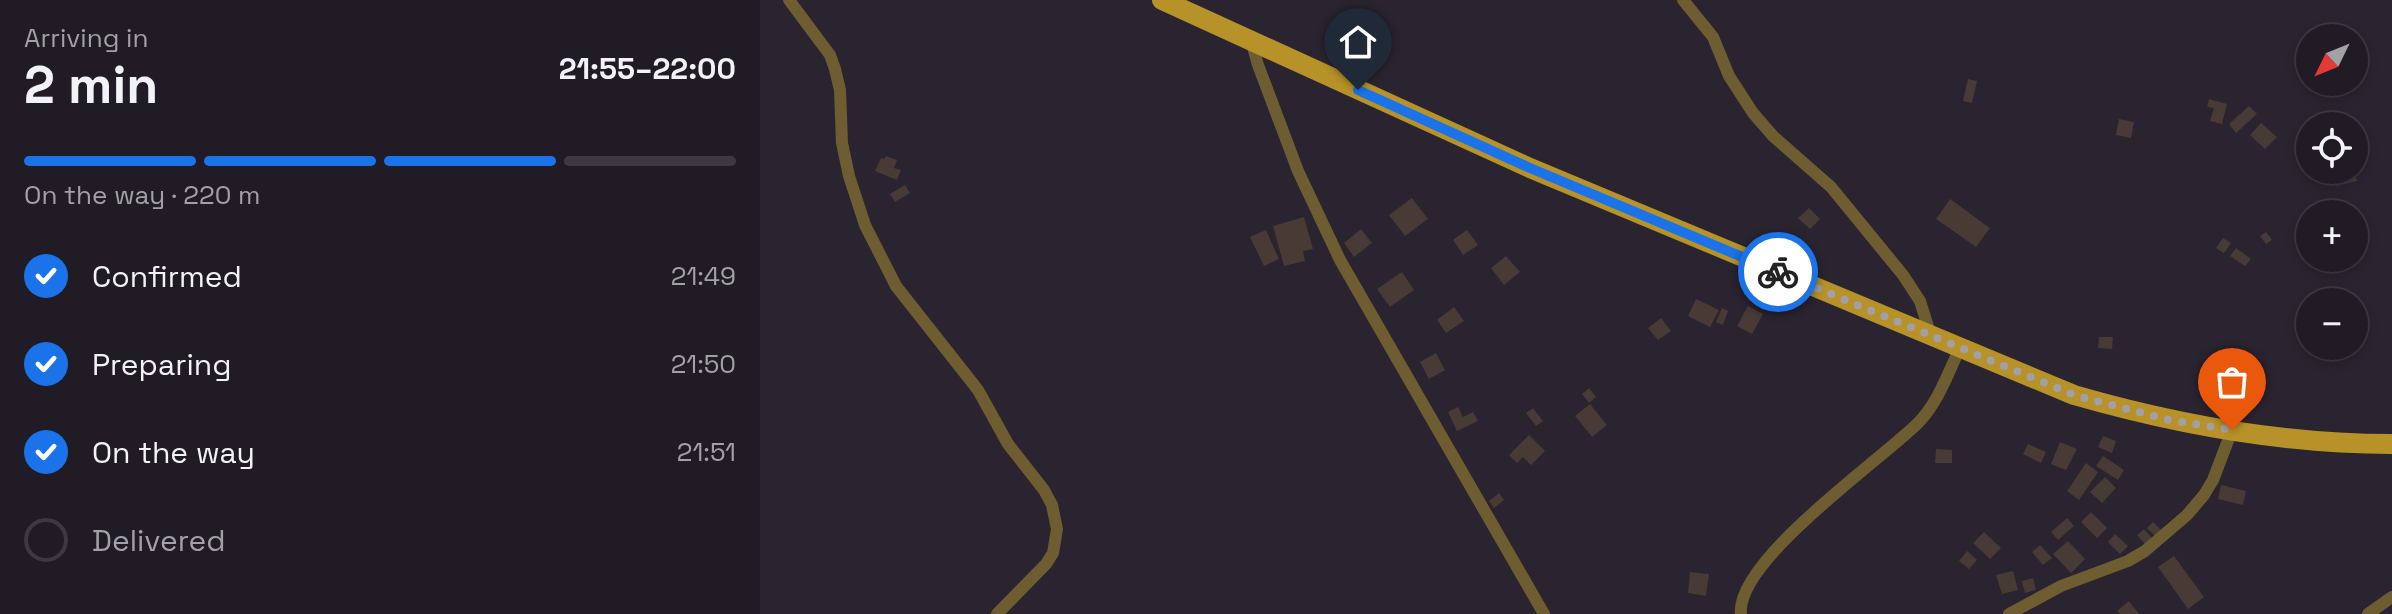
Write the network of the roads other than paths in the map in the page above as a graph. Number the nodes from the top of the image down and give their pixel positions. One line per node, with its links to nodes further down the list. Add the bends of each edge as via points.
1 (789, 0): 10 (street, via 830,55 840,90 842,143 858,208 896,286 978,390 1052,505 1057,529 1053,553)
2 (1162, 0): 4 (main road)
3 (1683, 0): 5 (street, via 1713,37 1729,76 1753,113 1831,187 1903,275 1920,301)
4 (1251, 40): 5 (main road, via 1530,168); 11 (street, via 1298,171 1340,260)
5 (1930, 333): 6 (main road)
6 (1960, 348): 7 (main road, via 2074,395); 12 (street, via 1929,410 1781,545 1744,593)
7 (2232, 430): 8 (main road, via 2293,440); 13 (street, via 2204,495 2145,551)
8 (2392, 444)
9 (2392, 597): 14 (street)
10 (997, 614)
11 (1544, 614)
12 (1741, 614)
13 (2009, 614)
14 (2368, 614)

